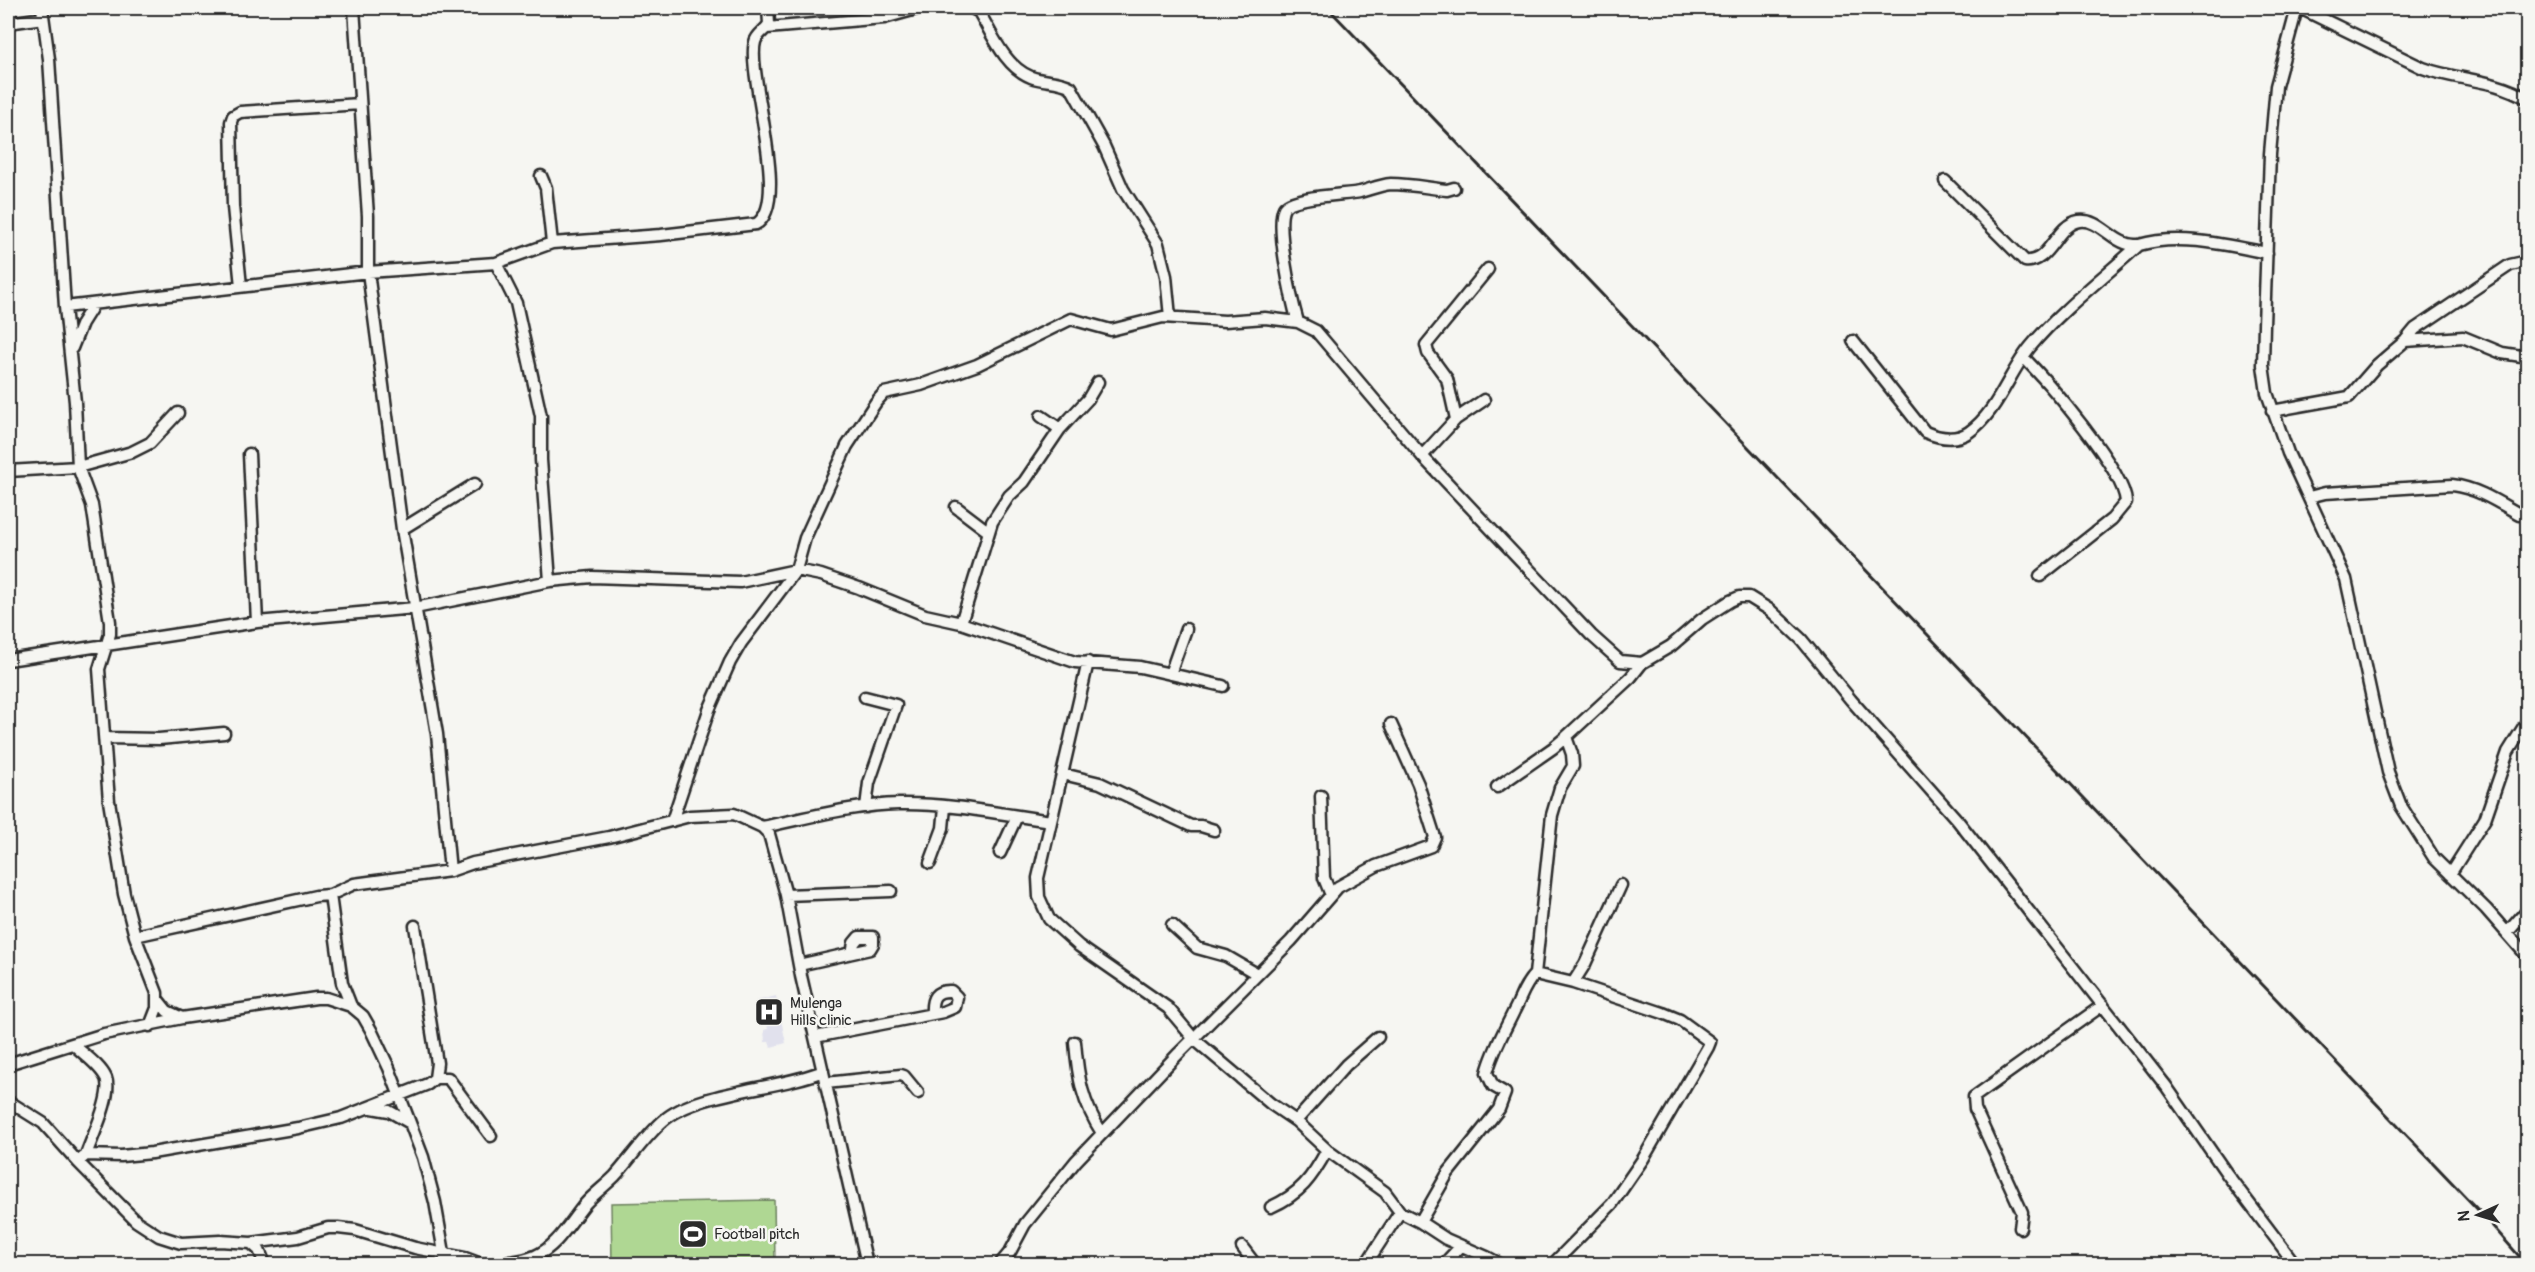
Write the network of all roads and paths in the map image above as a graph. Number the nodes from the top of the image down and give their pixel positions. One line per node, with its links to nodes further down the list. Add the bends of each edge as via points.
1 (354, 8): 10 (street)
2 (768, 8): 8 (street)
3 (920, 8): 8 (street, via 884,18)
4 (972, 8): 24 (street, via 979,12 1020,72 1071,87 1123,189 1158,244)
5 (2298, 8): 9 (street, via 2423,69 2477,79); 16 (street, via 2276,86)
6 (43, 13): 7 (street); 23 (street)
7 (8, 23)
8 (767, 28): 14 (street, via 754,49 768,174 767,208 760,221 728,228)
9 (2528, 99)
10 (360, 104): 20 (street); 21 (street, via 240,112 233,116 233,207)
11 (541, 176): 14 (street)
12 (1945, 181): 15 (street, via 2025,261 2041,256 2067,225 2077,221 2089,222 2126,244)
13 (1454, 188): 25 (street, via 1380,185 1287,204 1283,210 1283,238 1291,300)
14 (552, 243): 18 (street)
15 (2139, 245): 16 (street, via 2196,242); 29 (street, via 2035,341)
16 (2267, 253): 33 (street, via 2263,365)
17 (2528, 261): 27 (street, via 2510,265 2415,329)
18 (496, 263): 20 (street); 50 (street, via 516,303 541,416)
19 (1488, 269): 36 (street, via 1426,345 1447,379)
20 (368, 272): 21 (street); 46 (street)
21 (241, 286): 22 (street)
22 (94, 304): 23 (street); 28 (street)
23 (65, 307): 28 (street)
24 (1170, 317): 25 (street); 48 (street, via 1111,330 1071,319 977,365 921,385 884,393 847,446 805,538)
25 (1298, 322): 39 (street, via 1316,331)
26 (1853, 341): 29 (street, via 1925,432 1938,438 1967,433 1982,421)
27 (2405, 341): 30 (street, via 2463,337 2502,353); 33 (street, via 2349,397)
28 (70, 354): 40 (street)
29 (2023, 357): 49 (street, via 2079,422 2121,481 2126,495 2126,502 2112,519)
30 (2528, 357)
31 (1098, 382): 37 (street)
32 (1484, 400): 36 (street)
33 (2272, 411): 43 (street)
34 (178, 413): 40 (street, via 142,448)
35 (1041, 416): 37 (street)
36 (1456, 418): 39 (street)
37 (1060, 429): 47 (street, via 1024,482 1009,496)
38 (249, 454): 52 (street)
39 (1422, 456): 58 (street, via 1612,655 1629,663)
40 (78, 467): 41 (street); 55 (street, via 92,505 110,621)
41 (8, 471)
42 (475, 484): 46 (street)
43 (2309, 497): 45 (street, via 2452,485 2486,495); 80 (street, via 2346,579 2388,772 2401,806 2424,845)
44 (956, 507): 47 (street)
45 (2519, 514)
46 (402, 529): 51 (street)
47 (989, 532): 53 (street)
48 (796, 570): 50 (street, via 740,582 592,577); 53 (street, via 850,584 925,615); 73 (street, via 730,662 686,772)
49 (2040, 576)
50 (550, 581): 51 (street)
51 (415, 608): 52 (street); 79 (street, via 436,734)
52 (257, 622): 55 (street)
53 (961, 623): 57 (street, via 1074,662)
54 (1186, 629): 59 (street)
55 (108, 645): 56 (street); 66 (street, via 99,669)
56 (8, 660)
57 (1088, 662): 59 (street, via 1124,664); 67 (street)
58 (1642, 663): 65 (street); 100 (street, via 1739,597 1749,597 1770,610 1801,639 1958,821)
59 (1170, 674): 60 (street)
60 (1223, 686)
61 (865, 697): 70 (street, via 896,705 869,783)
62 (2528, 720): 80 (street, via 2508,752 2485,819)
63 (1391, 724): 85 (street, via 1418,784 1435,837 1431,846 1376,866)
64 (224, 733): 66 (street, via 159,739)
65 (1566, 736): 68 (street); 95 (street, via 1573,766 1560,788 1552,815)
66 (105, 738): 90 (street, via 109,801 122,886)
67 (1063, 774): 74 (street); 76 (street, via 1100,783 1191,826)
68 (1497, 787)
69 (1321, 796): 85 (street, via 1324,878)
70 (866, 807): 71 (street); 75 (street)
71 (945, 807): 72 (street); 78 (street, via 943,828)
72 (1017, 816): 74 (street); 77 (street)
73 (672, 820): 75 (street, via 734,814); 79 (street)
74 (1051, 821): 107 (street, via 1038,878 1039,897 1049,919 1079,946 1168,1008)
75 (762, 827): 84 (street, via 769,834)
76 (1214, 830)
77 (1000, 853)
78 (930, 863)
79 (450, 871): 83 (street, via 354,884)
80 (2450, 874): 89 (street)
81 (1621, 885): 97 (street)
82 (891, 891): 84 (street)
83 (330, 894): 90 (street); 96 (street)
84 (786, 895): 93 (street)
85 (1331, 895): 94 (street)
86 (2528, 909): 89 (street)
87 (1172, 924): 94 (street, via 1197,948 1226,956)
88 (416, 926): 112 (street)
89 (2508, 932): 92 (street)
90 (135, 936): 99 (street)
91 (852, 952): 93 (street)
92 (2528, 957)
93 (799, 965): 106 (street)
94 (1257, 974): 107 (street)
95 (1535, 974): 97 (street); 126 (street, via 1527,982 1494,1049 1487,1072 1493,1086 1505,1093 1499,1109 1448,1173)
96 (342, 982): 98 (street); 101 (street)
97 (1573, 983): 140 (street, via 1680,1020 1710,1042 1643,1159 1612,1203)
98 (326, 998): 101 (street); 103 (street)
99 (159, 1001): 103 (street, via 167,1011); 104 (street)
100 (2103, 1005): 127 (street, via 1974,1097 1975,1109 2022,1212); 141 (street)
101 (351, 1006): 115 (street, via 371,1030)
102 (932, 1013): 106 (street)
103 (182, 1018): 104 (street)
104 (150, 1026): 109 (street)
105 (1378, 1036): 118 (street)
106 (815, 1037): 111 (street)
107 (1194, 1039): 118 (street); 120 (street)
108 (1075, 1042): 120 (street, via 1081,1091)
109 (73, 1044): 110 (street); 123 (street, via 98,1067 108,1085)
110 (8, 1064)
111 (823, 1071): 113 (street); 133 (street, via 705,1101 674,1113 548,1248 533,1257)
112 (435, 1078): 115 (street); 121 (street, via 448,1078)
113 (826, 1083): 114 (street, via 901,1075); 134 (street)
114 (918, 1093)
115 (399, 1096): 117 (street); 119 (street)
116 (8, 1101): 123 (street, via 43,1122)
117 (370, 1108): 119 (street, via 389,1111); 123 (street, via 298,1128)
118 (1296, 1121): 122 (street)
119 (410, 1124): 131 (street, via 430,1183)
120 (1102, 1133): 135 (street, via 1025,1224)
121 (491, 1136)
122 (1327, 1150): 124 (street, via 1312,1176 1290,1198); 125 (street, via 1385,1192)
123 (82, 1159): 128 (street, via 136,1221 159,1236 181,1243)
124 (1271, 1207)
125 (1400, 1212): 126 (street); 137 (street)
126 (1420, 1222): 129 (street)
127 (2020, 1228)
128 (251, 1243): 131 (street, via 338,1228); 132 (street)
129 (1461, 1246): 138 (street); 139 (street)
130 (1242, 1247): 136 (street)
131 (446, 1259): 133 (street, via 465,1258)
132 (265, 1264)
133 (481, 1264)
134 (867, 1264)
135 (1000, 1264)
136 (1255, 1264)
137 (1366, 1264)
138 (1444, 1264)
139 (1500, 1264)
140 (1553, 1264)
141 (2295, 1264)

